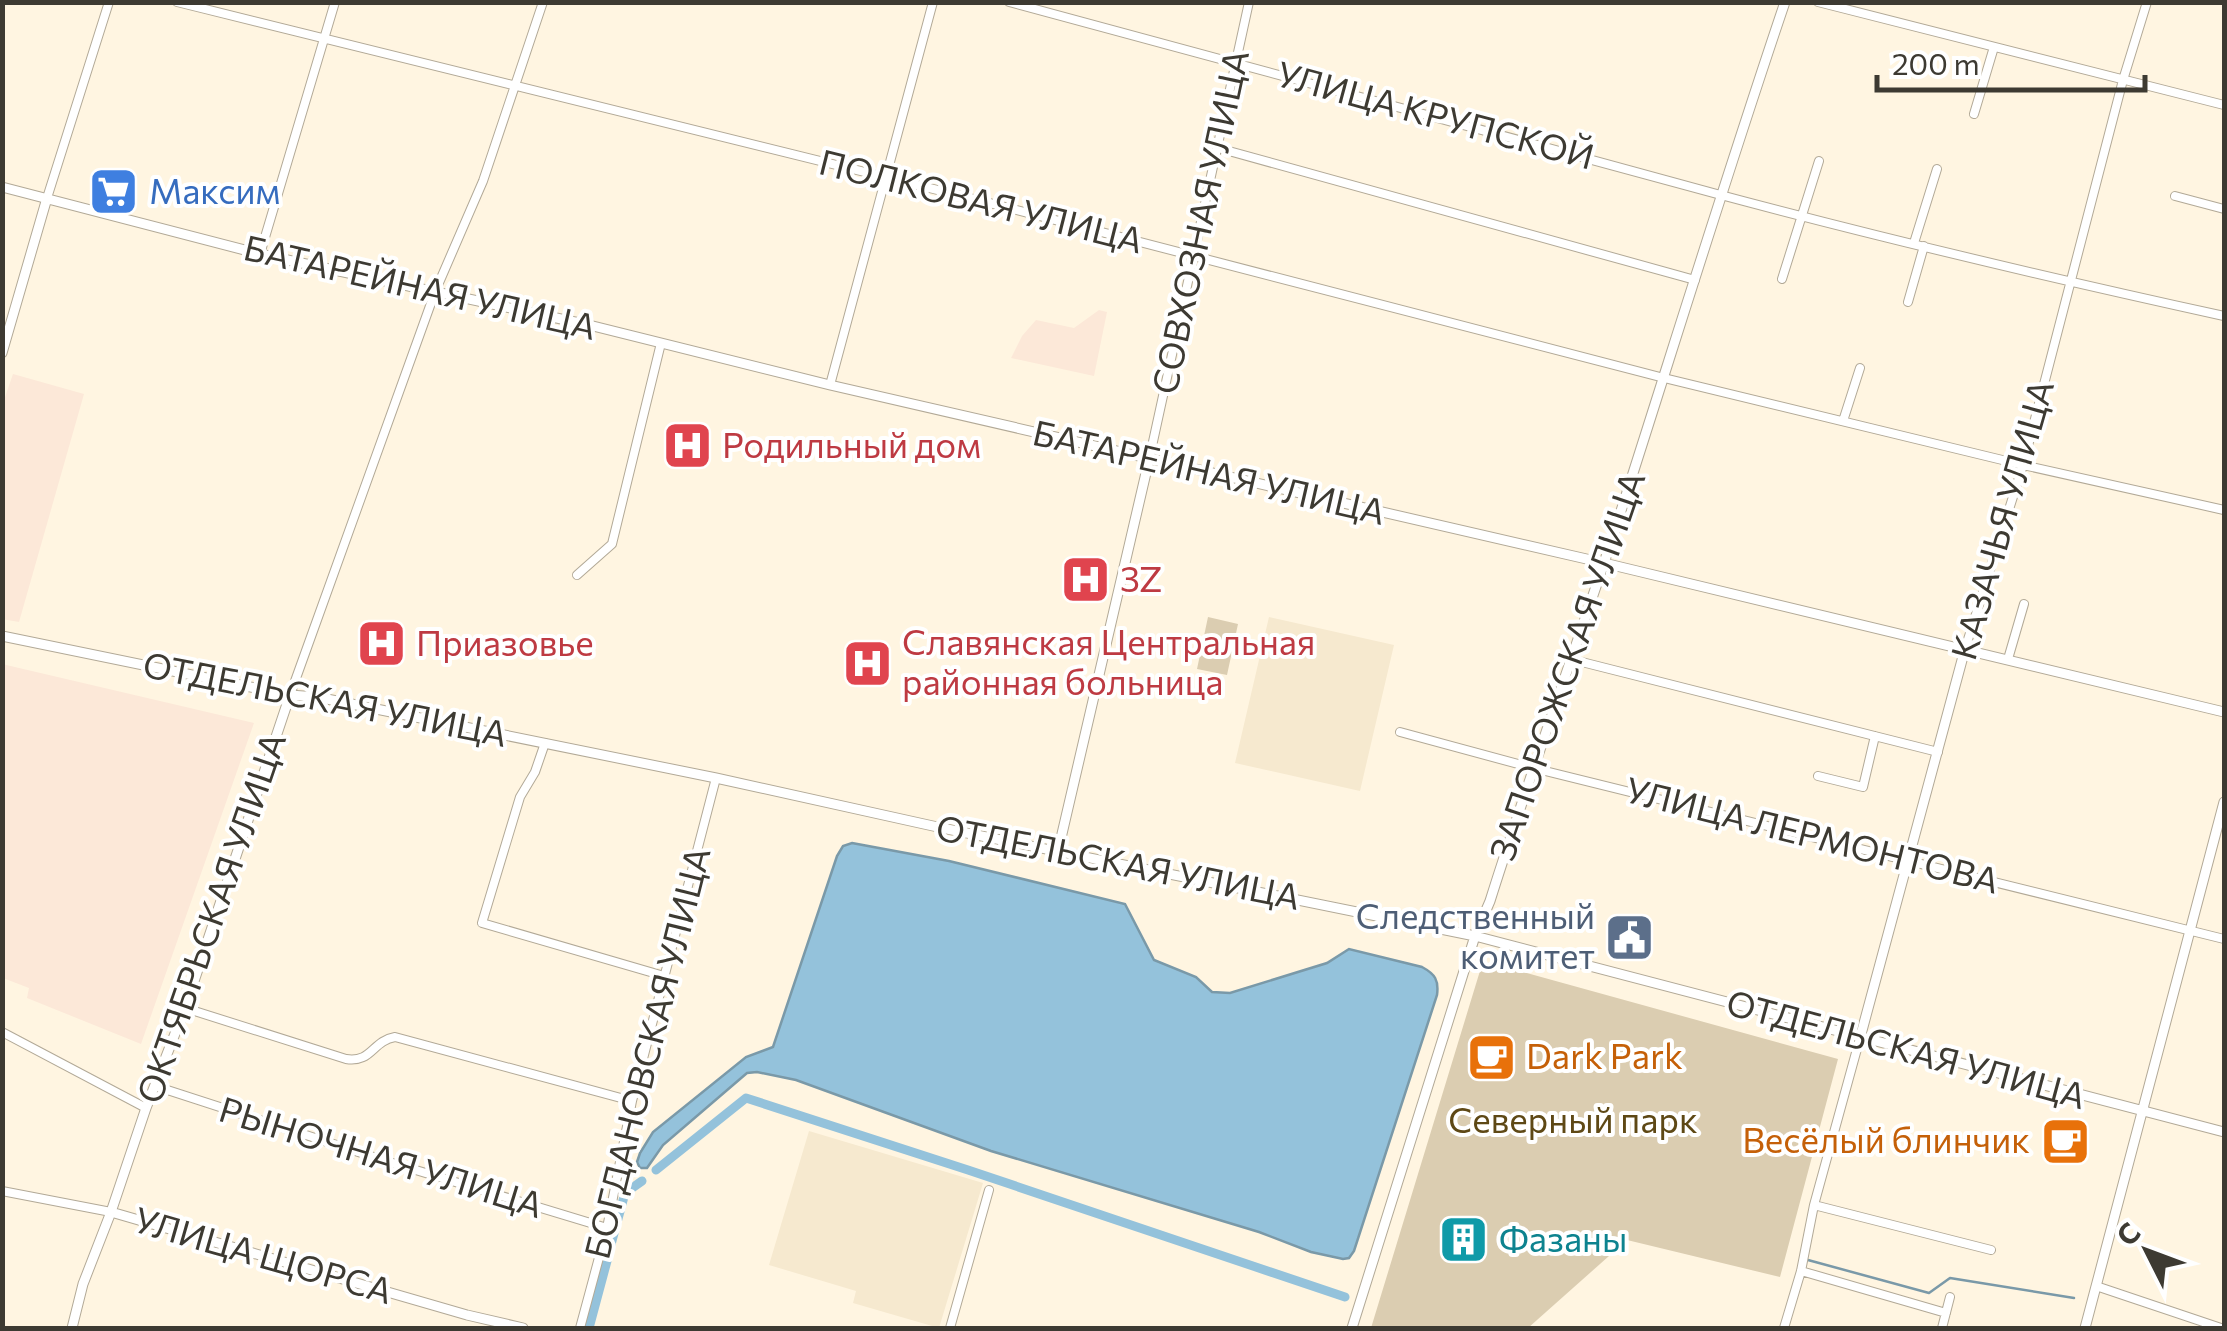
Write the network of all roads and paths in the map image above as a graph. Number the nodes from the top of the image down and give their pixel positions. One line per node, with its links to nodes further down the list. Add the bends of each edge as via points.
1 (109, 2): 25 (street)
2 (177, 2): 11 (street, ПОЛКОВАЯ УЛИЦА)
3 (335, 2): 11 (street)
4 (543, 2): 15 (street, ОКТЯБРЬСКАЯ УЛИЦА)
5 (932, 2): 21 (street)
6 (1009, 2): 13 (street, УЛИЦА КРУПСКОЙ)
7 (1250, 2): 13 (street, СОВХОЗНАЯ УЛИЦА)
8 (1785, 2): 23 (street, ЗАПОРОЖСКАЯ УЛИЦА)
9 (1818, 2): 12 (street)
10 (2147, 2): 14 (street, КАЗАЧЬЯ УЛИЦА)
11 (325, 40): 15 (street, ПОЛКОВАЯ УЛИЦА); 29 (street)
12 (1994, 47): 14 (street); 17 (street)
13 (1237, 62): 18 (street, СОВХОЗНАЯ УЛИЦА); 23 (street, УЛИЦА КРУПСКОЙ)
14 (2123, 80): 16 (street); 33 (street, КАЗАЧЬЯ УЛИЦА)
15 (515, 85): 21 (street, ПОЛКОВАЯ УЛИЦА); 34 (street, ОКТЯБРЬСКАЯ УЛИЦА)
16 (2224, 106)
17 (1974, 114)
18 (1218, 148): 30 (street, СОВХОЗНАЯ УЛИЦА); 32 (street)
19 (1819, 161): 27 (street)
20 (1937, 169): 28 (street)
21 (884, 178): 30 (street, ПОЛКОВАЯ УЛИЦА); 43 (street)
22 (2, 186): 25 (street, БАТАРЕЙНАЯ УЛИЦА)
23 (1720, 195): 27 (street, УЛИЦА КРУПСКОЙ); 32 (street, ЗАПОРОЖСКАЯ УЛИЦА)
24 (2175, 196): 26 (street)
25 (47, 198): 29 (street, БАТАРЕЙНАЯ УЛИЦА); 37 (street)
26 (2224, 210)
27 (1802, 216): 28 (street, УЛИЦА КРУПСКОЙ); 31 (street)
28 (1919, 245): 33 (street, УЛИЦА КРУПСКОЙ); 36 (street)
29 (260, 254): 34 (street, БАТАРЕЙНАЯ УЛИЦА)
30 (1194, 256): 42 (street, ПОЛКОВАЯ УЛИЦА); 45 (street, СОВХОЗНАЯ УЛИЦА)
31 (1782, 279)
32 (1695, 280): 42 (street, ЗАПОРОЖСКАЯ УЛИЦА)
33 (2070, 282): 38 (street, УЛИЦА КРУПСКОЙ); 46 (street, КАЗАЧЬЯ УЛИЦА)
34 (435, 292): 39 (street, БАТАРЕЙНАЯ УЛИЦА); 55 (street, ОКТЯБРЬСКАЯ УЛИЦА)
35 (2, 302): 37 (street)
36 (1908, 302)
37 (16, 306): 40 (street)
38 (2224, 316)
39 (661, 342): 43 (street, БАТАРЕЙНАЯ УЛИЦА); 49 (street, via 612,544)
40 (2, 353)
41 (1860, 368): 44 (street)
42 (1664, 378): 44 (street, ПОЛКОВАЯ УЛИЦА); 48 (street, ЗАПОРОЖСКАЯ УЛИЦА)
43 (830, 384): 45 (street, БАТАРЕЙНАЯ УЛИЦА)
44 (1843, 421): 46 (street, ПОЛКОВАЯ УЛИЦА)
45 (1150, 460): 48 (street, БАТАРЕЙНАЯ УЛИЦА); 65 (street, СОВХОЗНАЯ УЛИЦА)
46 (2023, 465): 47 (street, ПОЛКОВАЯ УЛИЦА); 52 (street, КАЗАЧЬЯ УЛИЦА)
47 (2224, 510)
48 (1604, 563): 52 (street, БАТАРЕЙНАЯ УЛИЦА); 53 (street, ЗАПОРОЖСКАЯ УЛИЦА)
49 (577, 575)
50 (2024, 604): 54 (street)
51 (2, 636): 55 (street, ОТДЕЛЬСКАЯ УЛИЦА)
52 (1965, 648): 54 (street, БАТАРЕЙНАЯ УЛИЦА); 60 (street, КАЗАЧЬЯ УЛИЦА)
53 (1570, 659): 58 (street); 61 (street, ЗАПОРОЖСКАЯ УЛИЦА)
54 (2008, 659): 56 (street, БАТАРЕЙНАЯ УЛИЦА)
55 (290, 695): 59 (street, ОТДЕЛЬСКАЯ УЛИЦА); 71 (street, ОКТЯБРЬСКАЯ УЛИЦА)
56 (2224, 712)
57 (1400, 732): 61 (street, УЛИЦА ЛЕРМОНТОВА)
58 (1875, 736): 60 (street); 62 (street, via 1862,787)
59 (546, 743): 63 (street, ОТДЕЛЬСКАЯ УЛИЦА); 70 (street, via 520,797 482,924)
60 (1938, 752): 66 (street, КАЗАЧЬЯ УЛИЦА)
61 (1533, 768): 66 (street, УЛИЦА ЛЕРМОНТОВА); 68 (street, ЗАПОРОЖСКАЯ УЛИЦА)
62 (1818, 776)
63 (716, 778): 65 (street, ОТДЕЛЬСКАЯ УЛИЦА); 70 (street, БОГДАНОВСКАЯ УЛИЦА)
64 (2224, 802): 67 (street)
65 (1058, 851): 68 (street, ОТДЕЛЬСКАЯ УЛИЦА)
66 (1909, 860): 67 (street, УЛИЦА ЛЕРМОНТОВА); 73 (street, КАЗАЧЬЯ УЛИЦА)
67 (2190, 930): 69 (street, УЛИЦА ЛЕРМОНТОВА); 77 (street)
68 (1475, 936): 73 (street, ОТДЕЛЬСКАЯ УЛИЦА); 95 (street, ЗАПОРОЖСКАЯ УЛИЦА)
69 (2224, 939)
70 (664, 976): 75 (street, БОГДАНОВСКАЯ УЛИЦА)
71 (185, 1008): 74 (street, ОКТЯБРЬСКАЯ УЛИЦА); 75 (street, via 346,1059 367,1056 395,1037)
72 (2, 1032): 76 (street)
73 (1860, 1038): 77 (street, ОТДЕЛЬСКАЯ УЛИЦА); 81 (street)
74 (155, 1086): 76 (street, ОКТЯБРЬСКАЯ УЛИЦА); 83 (street, РЫНОЧНАЯ УЛИЦА)
75 (632, 1101): 83 (street, БОГДАНОВСКАЯ УЛИЦА)
76 (146, 1108): 82 (street, ОКТЯБРЬСКАЯ УЛИЦА)
77 (2144, 1111): 78 (street, ОТДЕЛЬСКАЯ УЛИЦА); 86 (street)
78 (2224, 1132)
79 (989, 1190): 94 (street)
80 (2, 1191): 82 (street, УЛИЦА ЩОРСА)
81 (1814, 1205): 84 (street); 85 (street)
82 (111, 1212): 89 (street, УЛИЦА ЩОРСА); 90 (street, ОКТЯБРЬСКАЯ УЛИЦА)
83 (607, 1228): 93 (street, БОГДАНОВСКАЯ УЛИЦА)
84 (1990, 1250)
85 (1801, 1271): 88 (street); 96 (street)
86 (2096, 1286): 98 (street); 99 (street)
87 (1950, 1297): 88 (street)
88 (1946, 1313): 97 (street)
89 (467, 1315): 91 (street); 92 (street, УЛИЦА ЩОРСА)
90 (72, 1328)
91 (463, 1328)
92 (522, 1328)
93 (580, 1328)
94 (950, 1328)
95 (1352, 1328)
96 (1784, 1328)
97 (1942, 1328)
98 (2085, 1328)
99 (2221, 1328)

